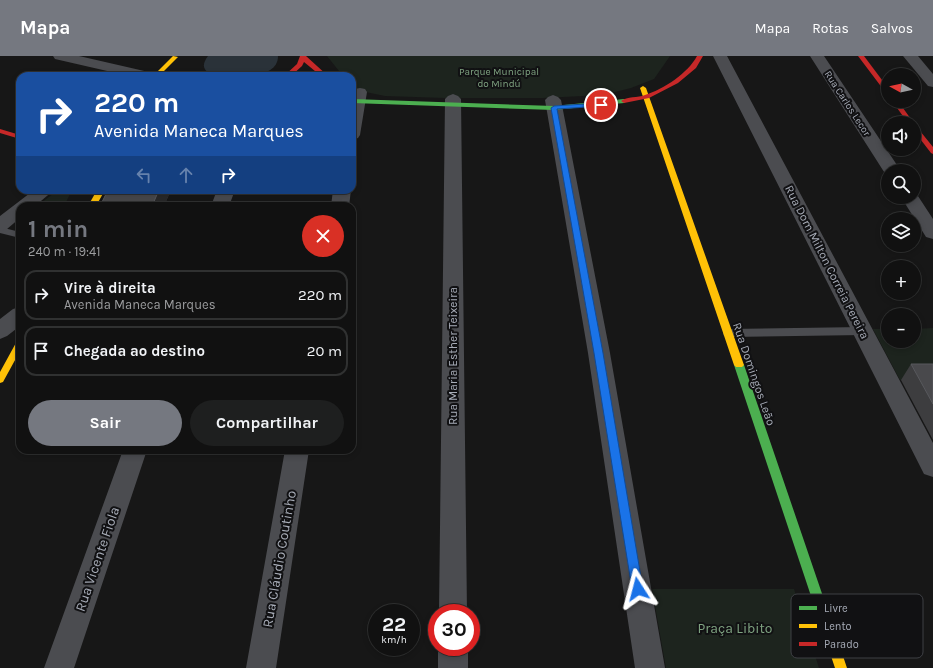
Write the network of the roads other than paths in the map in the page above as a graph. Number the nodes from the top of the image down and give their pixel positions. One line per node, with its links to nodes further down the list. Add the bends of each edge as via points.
1 (60, 56): 9 (street)
2 (700, 56): 17 (street, via 694,67 676,82)
3 (720, 56): 36 (street, Rua Dom Milton Correia Pereira)
4 (817, 56): 25 (street, Rua Carlos Lecor)
5 (861, 56): 15 (street)
6 (910, 56): 16 (street)
7 (176, 57): 10 (street); 11 (street, via 172,64)
8 (303, 57): 12 (street, via 300,65); 13 (street)
9 (130, 72)
10 (160, 72)
11 (173, 72)
12 (292, 72)
13 (320, 72)
14 (653, 83): 17 (street)
15 (881, 83)
16 (933, 83)
17 (645, 93): 20 (street, via 609,95); 37 (street, Rua Domingos Leão)
18 (356, 96): 19 (street)
19 (453, 102): 20 (street); 44 (street, Rua Maria Esther Teixeira)
20 (553, 104): 50 (street, via 599,353)
21 (0, 131): 22 (street)
22 (16, 136)
23 (921, 136): 24 (street)
24 (933, 152)
25 (887, 164)
26 (40, 194): 27 (street)
27 (29, 202)
28 (915, 204): 32 (street)
29 (16, 212): 30 (street)
30 (0, 225)
31 (0, 230): 33 (lane)
32 (933, 232)
33 (16, 234)
34 (16, 317): 35 (street)
35 (0, 331)
36 (863, 331): 37 (lane); 42 (street, Rua Dom Milton Correia Pereira)
37 (728, 333): 43 (street, Rua Domingos Leão)
38 (16, 350): 39 (street)
39 (0, 380)
40 (134, 454): 47 (street, Rua Vicente Fiola)
41 (296, 454): 48 (street, Rua Cláudio Coutinho)
42 (933, 467)
43 (816, 594)
44 (453, 604)
45 (453, 656): 49 (street)
46 (838, 658): 51 (street, Rua Domingos Leão)
47 (59, 668)
48 (260, 668)
49 (453, 668)
50 (650, 668)
51 (841, 668)

